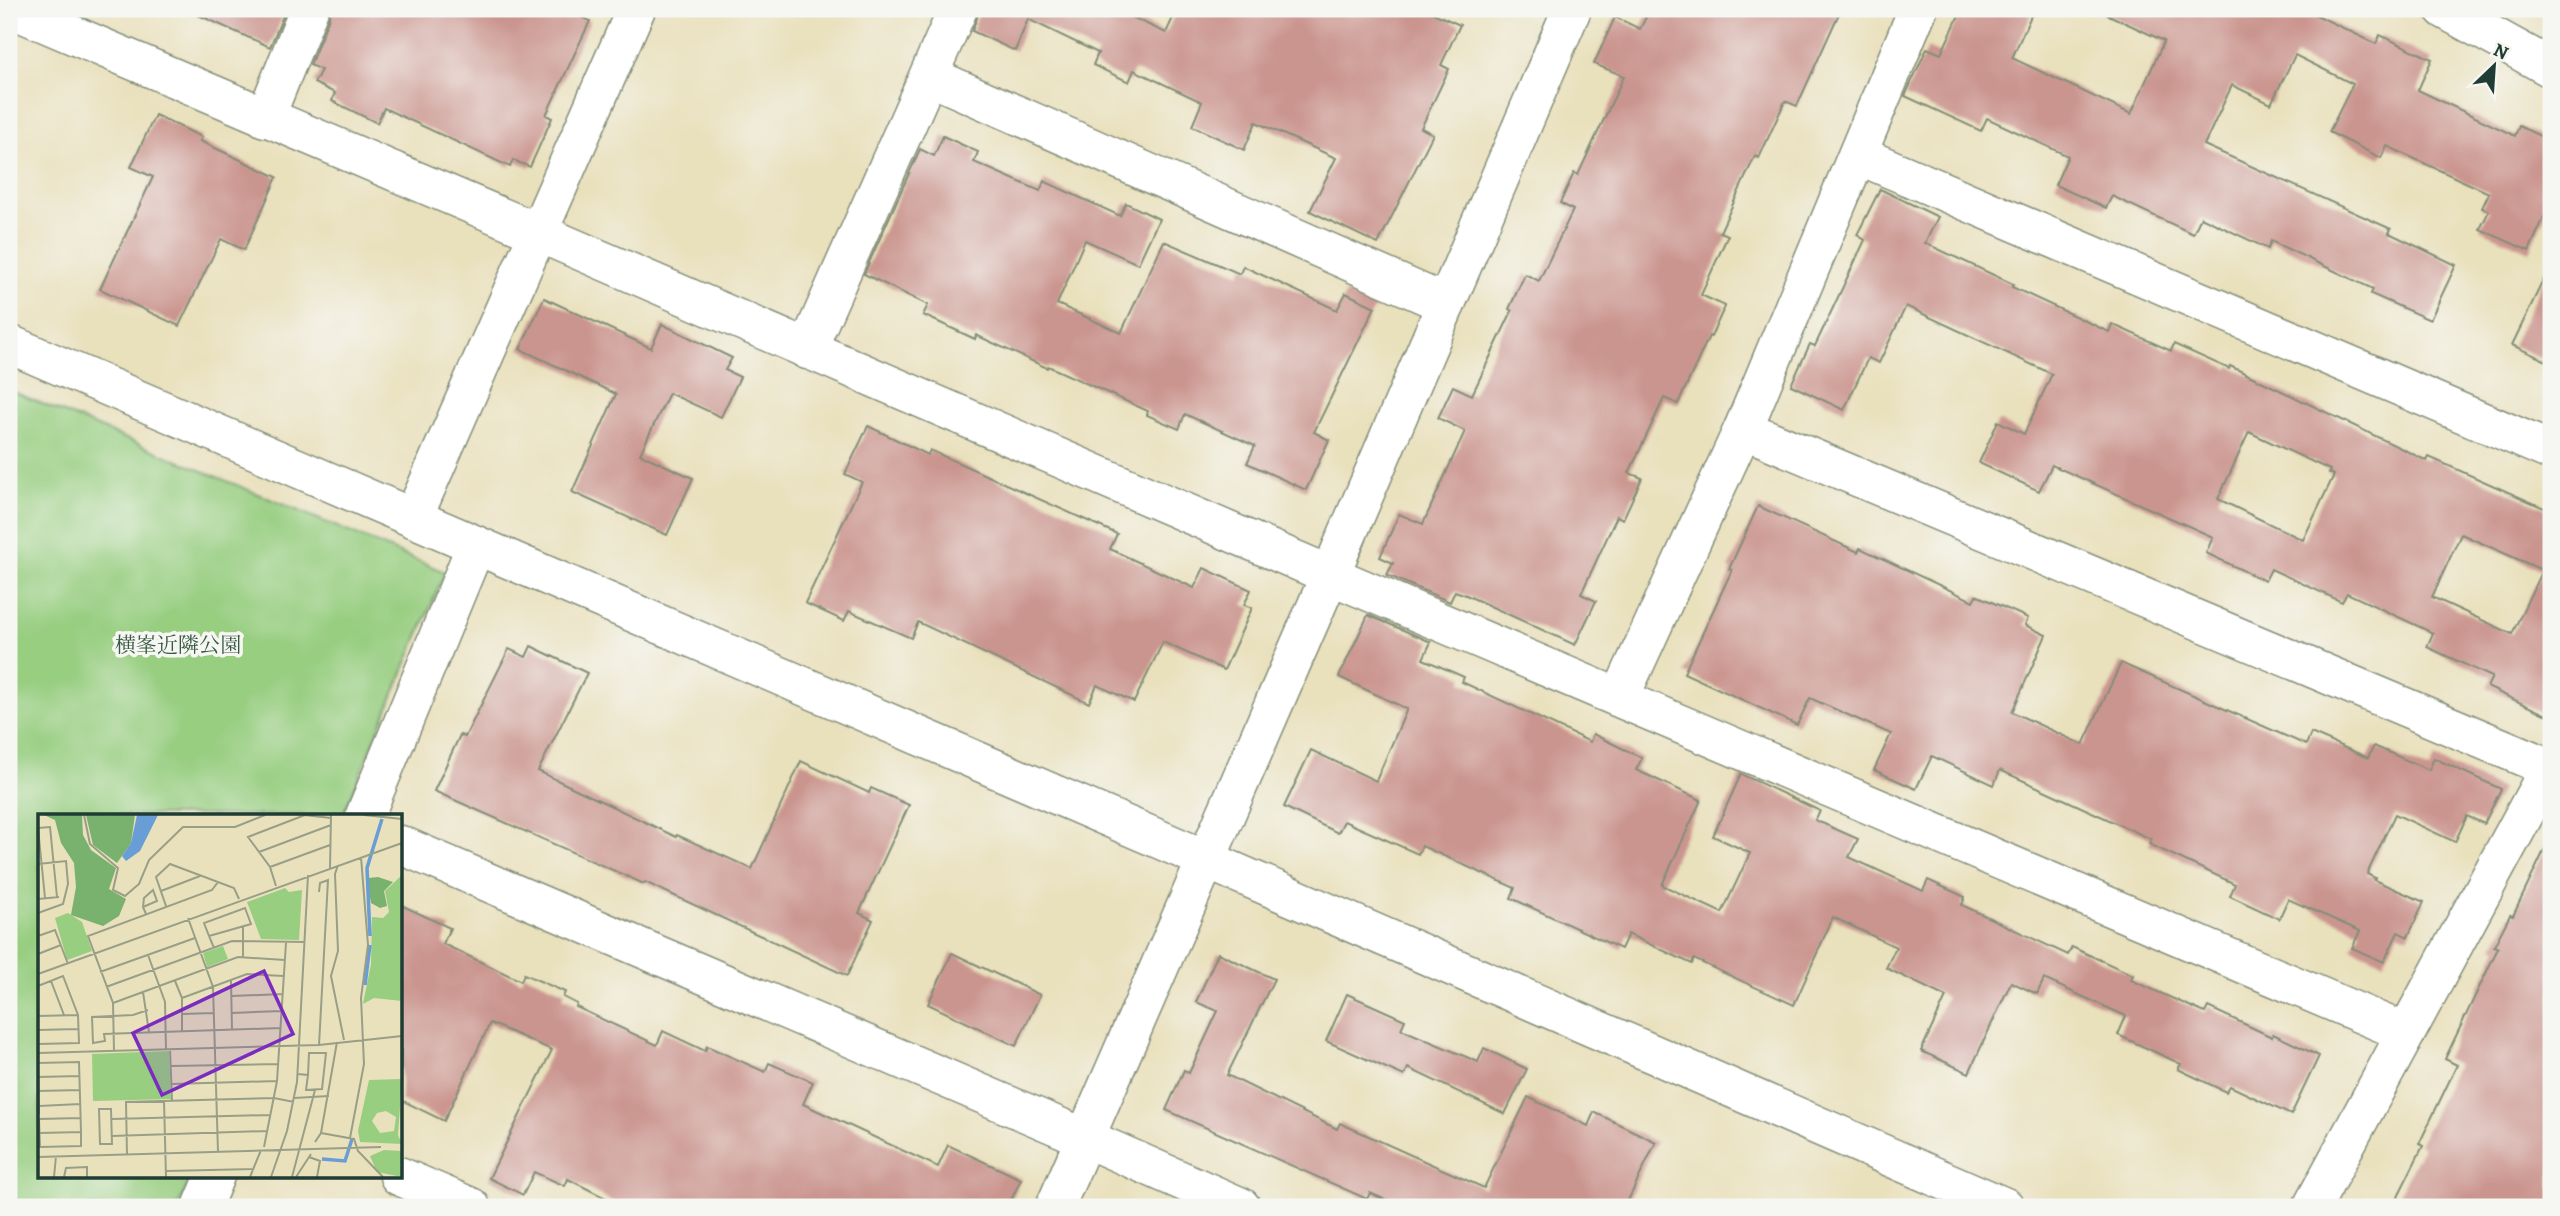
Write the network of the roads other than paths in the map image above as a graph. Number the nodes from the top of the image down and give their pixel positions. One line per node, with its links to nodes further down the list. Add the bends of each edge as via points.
1 (12, 9): 10 (street)
2 (309, 9): 10 (street)
3 (636, 9): 12 (street)
4 (958, 9): 9 (street)
5 (1572, 9): 13 (street)
6 (1917, 9): 11 (street)
7 (2444, 9): 8 (street)
8 (2551, 68)
9 (929, 76): 13 (street); 15 (street)
10 (265, 118): 12 (street)
11 (1858, 155): 16 (street); 17 (street)
12 (540, 233): 15 (street); 18 (street)
13 (1446, 304): 20 (street)
14 (9, 344): 18 (street)
15 (807, 350): 20 (street)
16 (1743, 429): 21 (street); 22 (street)
17 (2551, 451)
18 (413, 518): 19 (street)
19 (476, 545): 23 (street); 25 (street)
20 (1330, 575): 21 (street); 25 (street)
21 (1620, 697): 26 (street)
22 (2550, 766): 26 (street)
23 (365, 814)
24 (402, 845): 27 (street)
25 (1205, 859): 27 (street); 34 (street)
26 (2406, 1034): 35 (street)
27 (1085, 1138): 32 (street); 33 (street)
28 (402, 1177): 31 (street)
29 (214, 1178): 30 (street)
30 (202, 1207)
31 (471, 1207)
32 (1055, 1207)
33 (1241, 1207)
34 (2005, 1207)
35 (2312, 1207)

